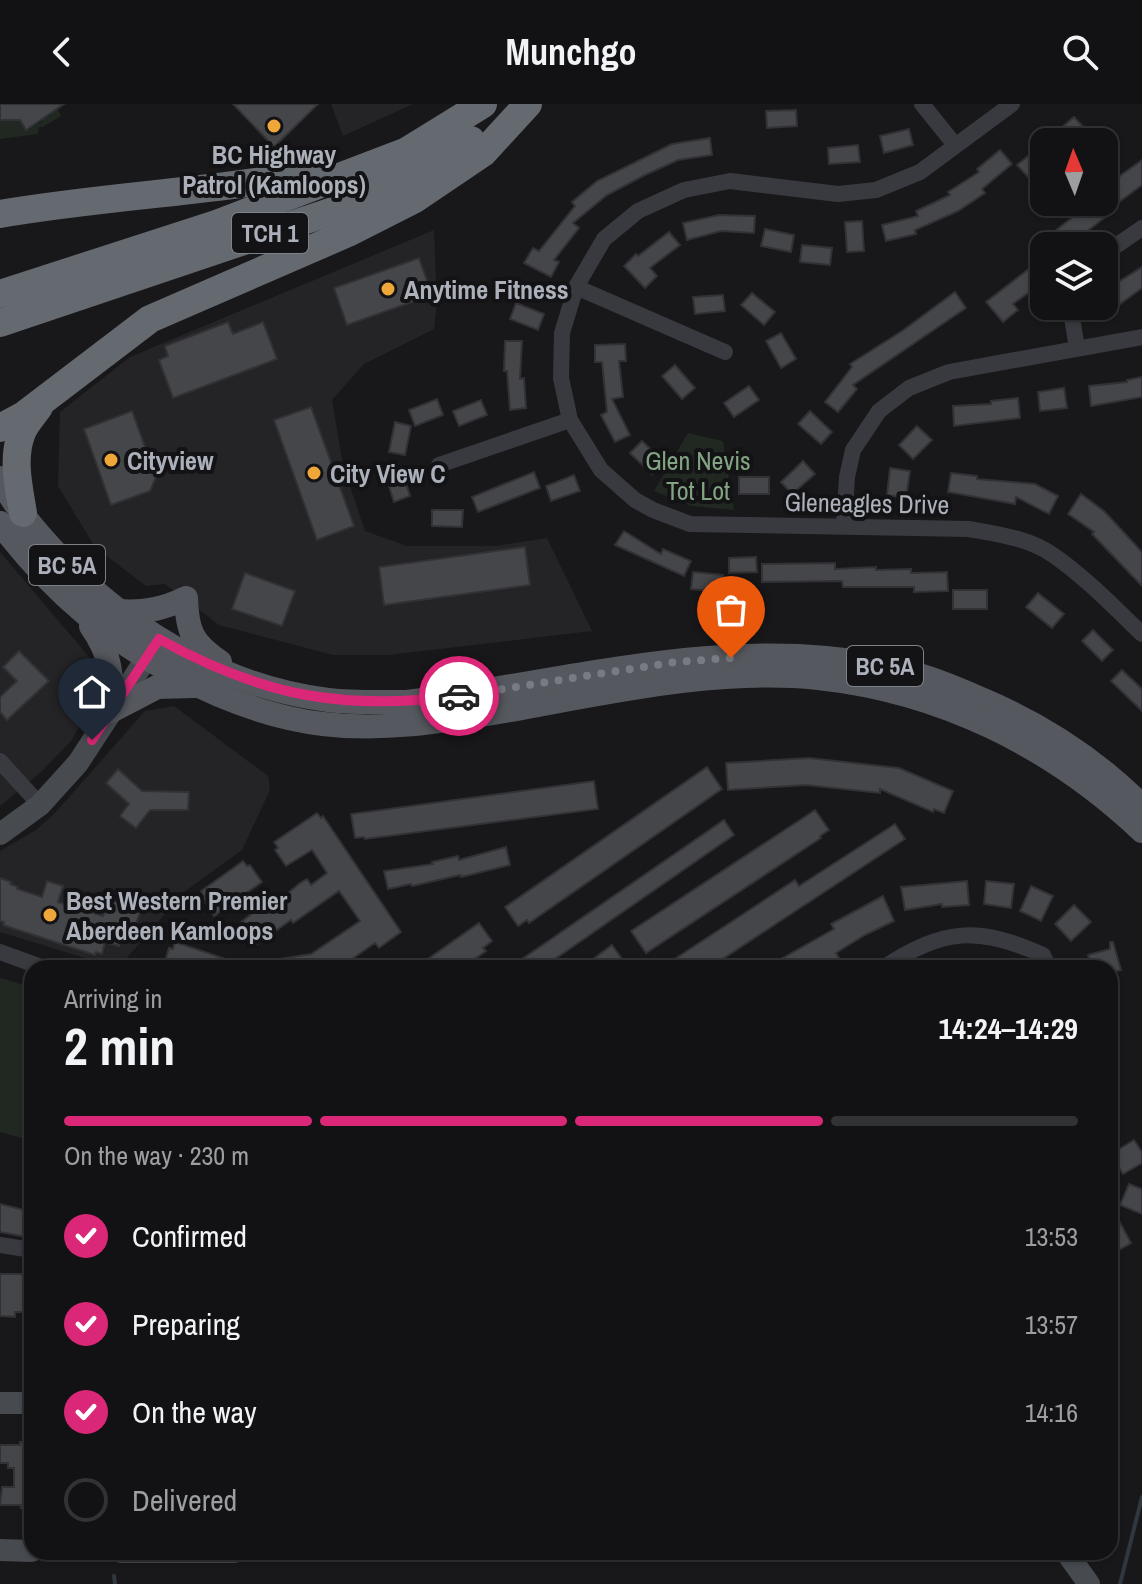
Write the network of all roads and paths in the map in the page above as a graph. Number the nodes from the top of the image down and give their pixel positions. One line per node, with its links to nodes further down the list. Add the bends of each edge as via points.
1 (483, 104): 7 (highway, TCH 1)
2 (521, 104): 16 (highway, TCH 1, via 406,179 336,210)
3 (528, 104): 20 (highway, via 483,153 415,199 150,319)
4 (922, 104): 6 (street)
5 (1012, 104): 6 (street, Gleneagles Drive)
6 (955, 145): 13 (street, Gleneagles Drive, via 920,172 876,190 838,194 730,181 684,190 638,211 604,239)
7 (407, 151): 8 (highway, via 282,178); 14 (highway, TCH 1, via 216,224)
8 (112, 197): 9 (highway); 10 (highway)
9 (0, 203)
10 (0, 214)
11 (1142, 228): 12 (street)
12 (1118, 244)
13 (576, 287): 19 (street); 21 (street, Gleneagles Drive, via 562,333 561,378)
14 (0, 294)
15 (1072, 320): 18 (street)
16 (0, 323)
17 (1142, 337): 18 (street)
18 (1077, 348): 26 (street, via 949,372 909,388 879,411 853,450)
19 (725, 352)
20 (44, 400): 22 (highway); 25 (highway, via 21,433)
21 (570, 420): 23 (street); 26 (street, Gleneagles Drive, via 601,470 653,510 690,524)
22 (0, 428)
23 (439, 465)
24 (0, 478): 25 (main road, BC 5A)
25 (11, 518): 27 (main road, BC 5A); 28 (main road, BC 5A, via 52,585)
26 (844, 526): 29 (street, Gleneagles Drive, via 969,529 1008,536 1051,553)
27 (118, 611): 30 (main road, BC 5A); 31 (main road, via 163,609 186,598 187,624 199,645)
28 (81, 612): 30 (main road, BC 5A); 33 (main road, via 110,662)
29 (1142, 634)
30 (152, 649): 31 (main road, BC 5A); 32 (main road, BC 5A); 33 (street)
31 (246, 680): 36 (main road, BC 5A, via 327,700 407,702 675,662 759,656 877,664 933,678 1022,717 1091,761)
32 (197, 686): 33 (main road, via 157,687); 37 (main road, BC 5A, via 282,716 361,726 467,717 671,683 754,677 858,684 927,700 995,726 1078,776)
33 (111, 711): 35 (street, via 78,763)
34 (0, 761): 35 (street)
35 (40, 805): 38 (street)
36 (1142, 806)
37 (1142, 831)
38 (0, 834)
39 (0, 952): 42 (street)
40 (894, 960): 41 (street, via 930,942 983,935 1012,941)
41 (1045, 960)
42 (24, 961)
43 (0, 1245): 44 (street)
44 (24, 1249)
45 (0, 1403): 46 (street)
46 (24, 1403)
47 (0, 1550): 48 (street)
48 (24, 1551)
49 (1072, 1560): 50 (street)
50 (1089, 1584)

